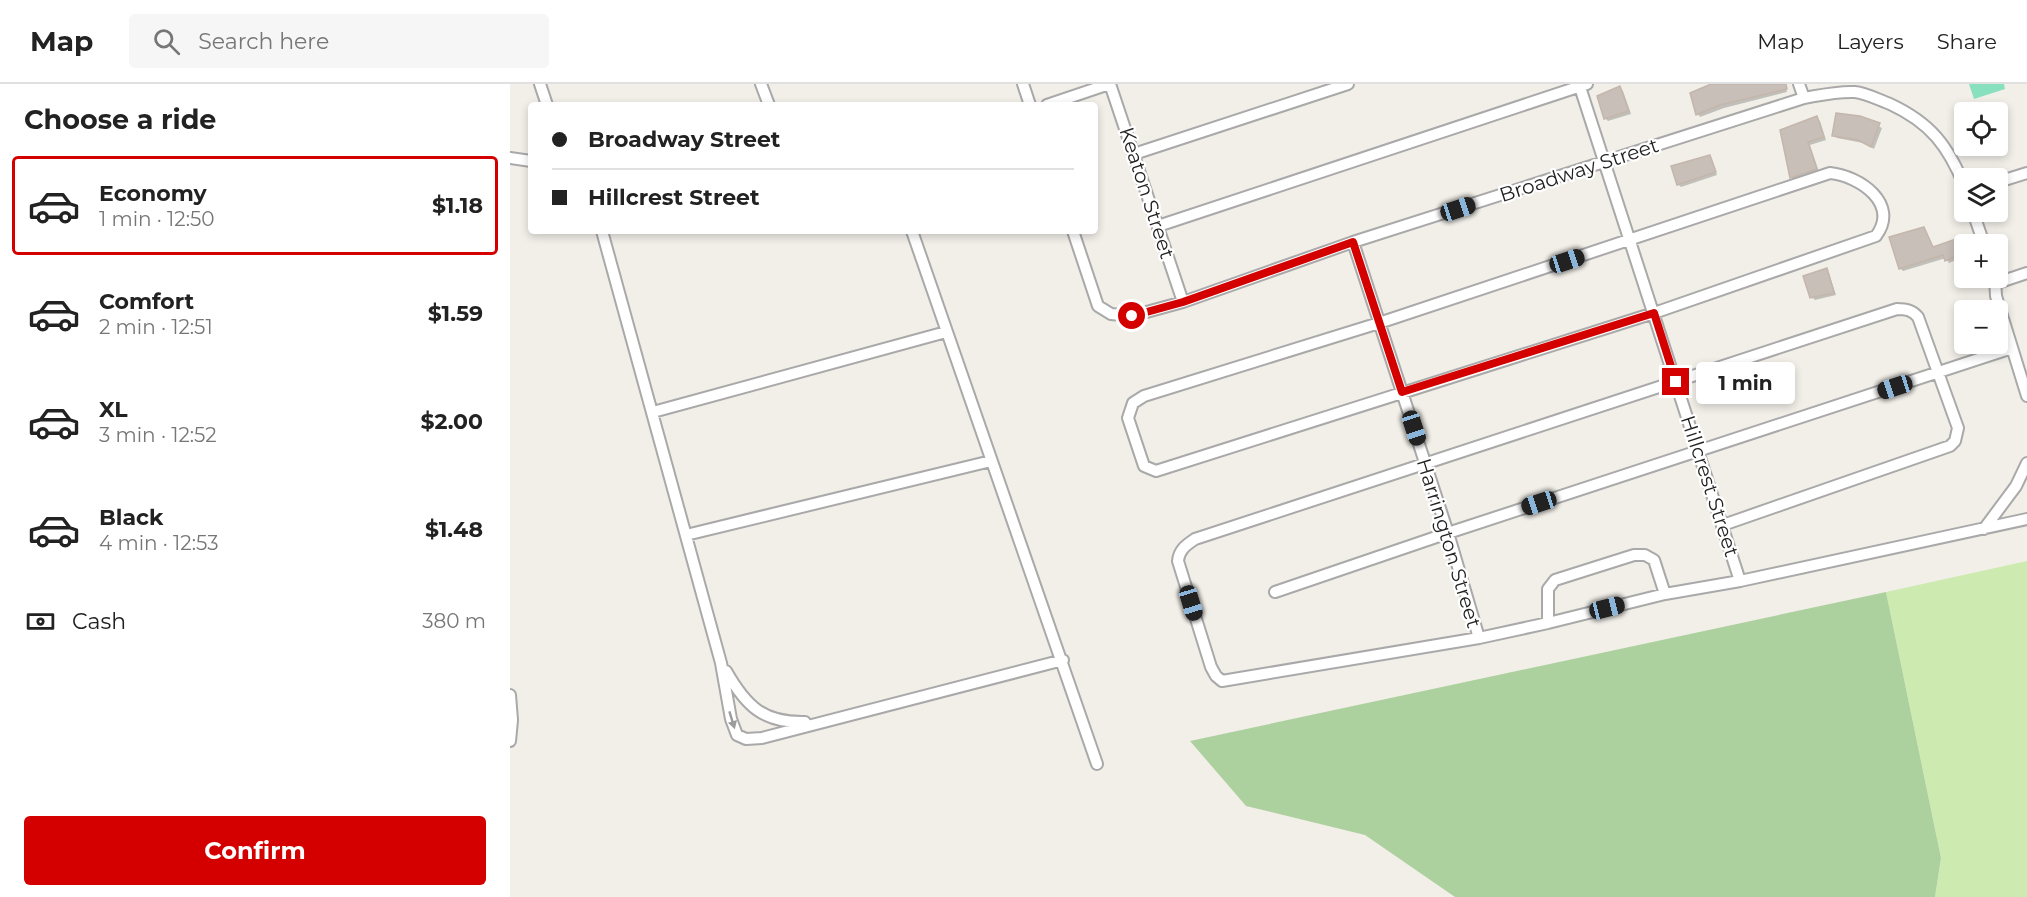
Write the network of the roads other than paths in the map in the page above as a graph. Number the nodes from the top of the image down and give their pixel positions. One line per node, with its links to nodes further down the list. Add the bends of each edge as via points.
1 (540, 84): 9 (street)
2 (761, 84): 10 (street)
3 (1023, 84): 11 (street)
4 (1110, 84): 12 (street); 13 (street, Keaton Street)
5 (1348, 84): 13 (street)
6 (1799, 84): 8 (street)
7 (1582, 85): 16 (street, Hillcrest Street); 20 (street)
8 (1804, 98): 16 (street, Broadway Street); 17 (street, Broadway Street, via 1856,92 1909,113 1935,133)
9 (546, 102)
10 (768, 102)
11 (1029, 102)
12 (1056, 102)
13 (1134, 154): 20 (street, Keaton Street)
14 (510, 158): 15 (street)
15 (528, 161)
16 (1605, 162): 24 (street, Hillcrest Street); 25 (street, Broadway Street)
17 (1957, 168)
18 (2027, 172): 19 (street)
19 (2008, 179)
20 (1158, 226): 29 (street, Keaton Street)
21 (603, 234): 38 (street)
22 (913, 234): 32 (street)
23 (1074, 234): 29 (street, Broadway Street, via 1098,306 1112,314 1132,316)
24 (1630, 240): 30 (street, Hillcrest Street); 30 (street, via 1830,173 1843,174 1865,185 1880,202 1884,214 1876,236); 31 (street)
25 (1353, 242): 29 (street, Broadway Street); 31 (street, Harrington Street)
26 (2027, 273): 27 (street)
27 (2008, 277)
28 (1996, 288): 33 (street)
29 (1183, 302)
30 (1654, 313): 35 (street, Hillcrest Street); 36 (street)
31 (1379, 322): 36 (street, Harrington Street); 36 (street, via 1144,396 1133,403 1128,418 1144,466 1156,471)
32 (946, 332): 38 (street); 40 (street)
33 (2012, 348): 34 (street); 37 (street)
34 (1938, 373): 35 (street, via 1918,317 1911,311 1897,309); 39 (street); 44 (street, via 1958,428 1950,446)
35 (1676, 382): 39 (street, Hillcrest Street); 42 (street)
36 (1402, 392): 42 (street, Harrington Street)
37 (2027, 396)
38 (653, 412): 47 (street)
39 (1698, 450): 44 (street, Hillcrest Street); 46 (street)
40 (991, 461): 47 (street); 53 (street)
41 (2027, 463): 45 (street, via 2016,486)
42 (1426, 465): 46 (street, Harrington Street); 52 (street, via 1195,539 1183,547 1178,561 1211,667 1222,681)
43 (2027, 519): 45 (street)
44 (1723, 525): 48 (street, Hillcrest Street)
45 (1984, 529): 48 (street)
46 (1448, 533): 49 (street); 52 (street, Harrington Street)
47 (686, 535): 54 (street)
48 (1740, 581): 50 (street)
49 (1275, 592)
50 (1665, 594): 51 (street); 51 (street, via 1654,560 1634,555 1555,580 1548,589)
51 (1548, 623): 52 (street)
52 (1479, 638)
53 (1062, 660): 56 (street); 58 (street)
54 (721, 663): 56 (street, via 740,695 767,717); 56 (street, one-way to 56, via 737,735 762,738)
55 (510, 695): 57 (street)
56 (823, 722)
57 (510, 741)
58 (1097, 764)

